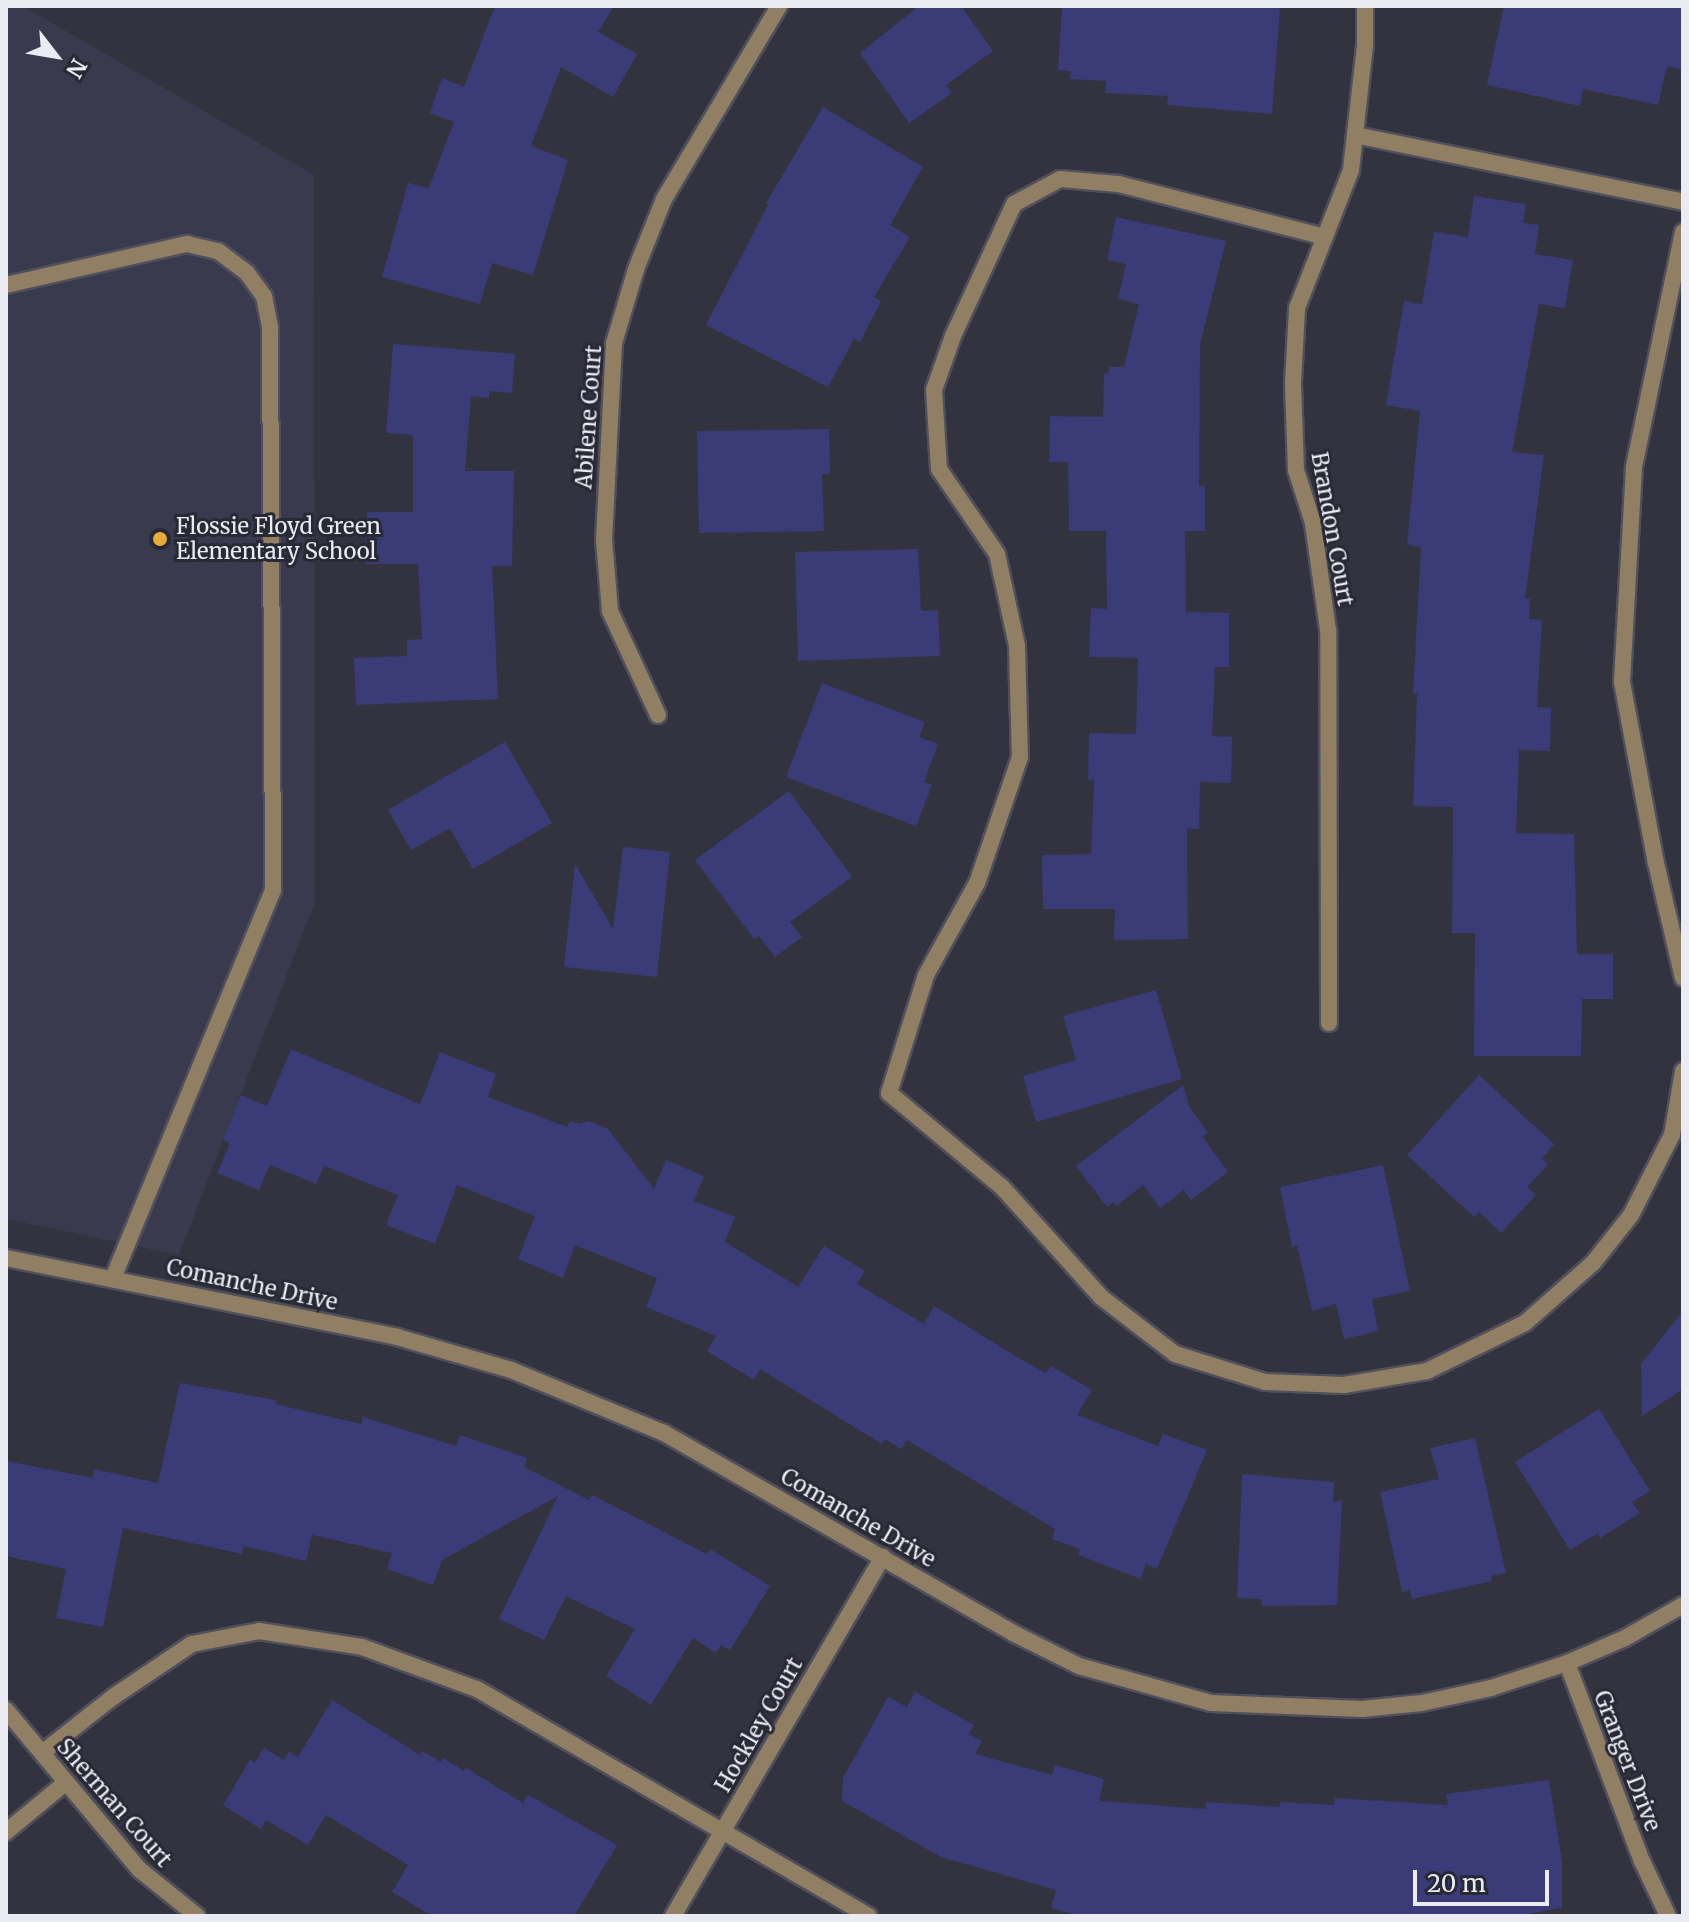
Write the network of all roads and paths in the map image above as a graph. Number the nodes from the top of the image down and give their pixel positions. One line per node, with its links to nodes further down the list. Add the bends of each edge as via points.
1 (779, 6): 8 (street, Abilene Court, via 664,199 614,343 604,540 610,611)
2 (1365, 6): 3 (street, Brandon Court)
3 (1355, 135): 4 (street); 6 (street, Brandon Court, via 1351,170)
4 (1683, 202)
5 (1683, 232): 9 (street, via 1634,467 1622,682)
6 (1325, 237): 10 (street, Brandon Court, via 1297,308 1293,383 1296,470 1313,523 1328,630); 11 (street, via 1118,184 1060,179 1014,204 934,390 939,469 997,554 1017,646 1020,757 977,883 926,975 889,1093 1002,1187 1101,1297 1175,1354 1265,1382 1344,1385 1427,1371 1525,1323 1593,1263 1631,1215 1672,1135)
7 (6, 285): 13 (street, via 187,244 218,251 247,273 264,296 270,328 273,890)
8 (658, 715)
9 (1683, 978)
10 (1329, 1023)
11 (1683, 1071)
12 (6, 1258): 13 (street, Comanche Drive)
13 (113, 1279): 14 (street, Comanche Drive, via 397,1337 511,1370 664,1433)
14 (883, 1557): 16 (street, Comanche Drive, via 1079,1666 1211,1703 1362,1709 1422,1703); 21 (street, Hockley Court)
15 (1683, 1605): 16 (street, Comanche Drive)
16 (1567, 1663): 25 (street, Granger Drive)
17 (6, 1710): 18 (street, Sherman Court)
18 (42, 1753): 19 (street, Sherman Court); 21 (street, via 192,1644 259,1631 362,1647 477,1689)
19 (65, 1783): 20 (street); 22 (street, Sherman Court, via 140,1870)
20 (6, 1832)
21 (722, 1832): 23 (street, Hockley Court); 24 (street)
22 (197, 1916)
23 (673, 1916)
24 (869, 1916)
25 (1668, 1916)

